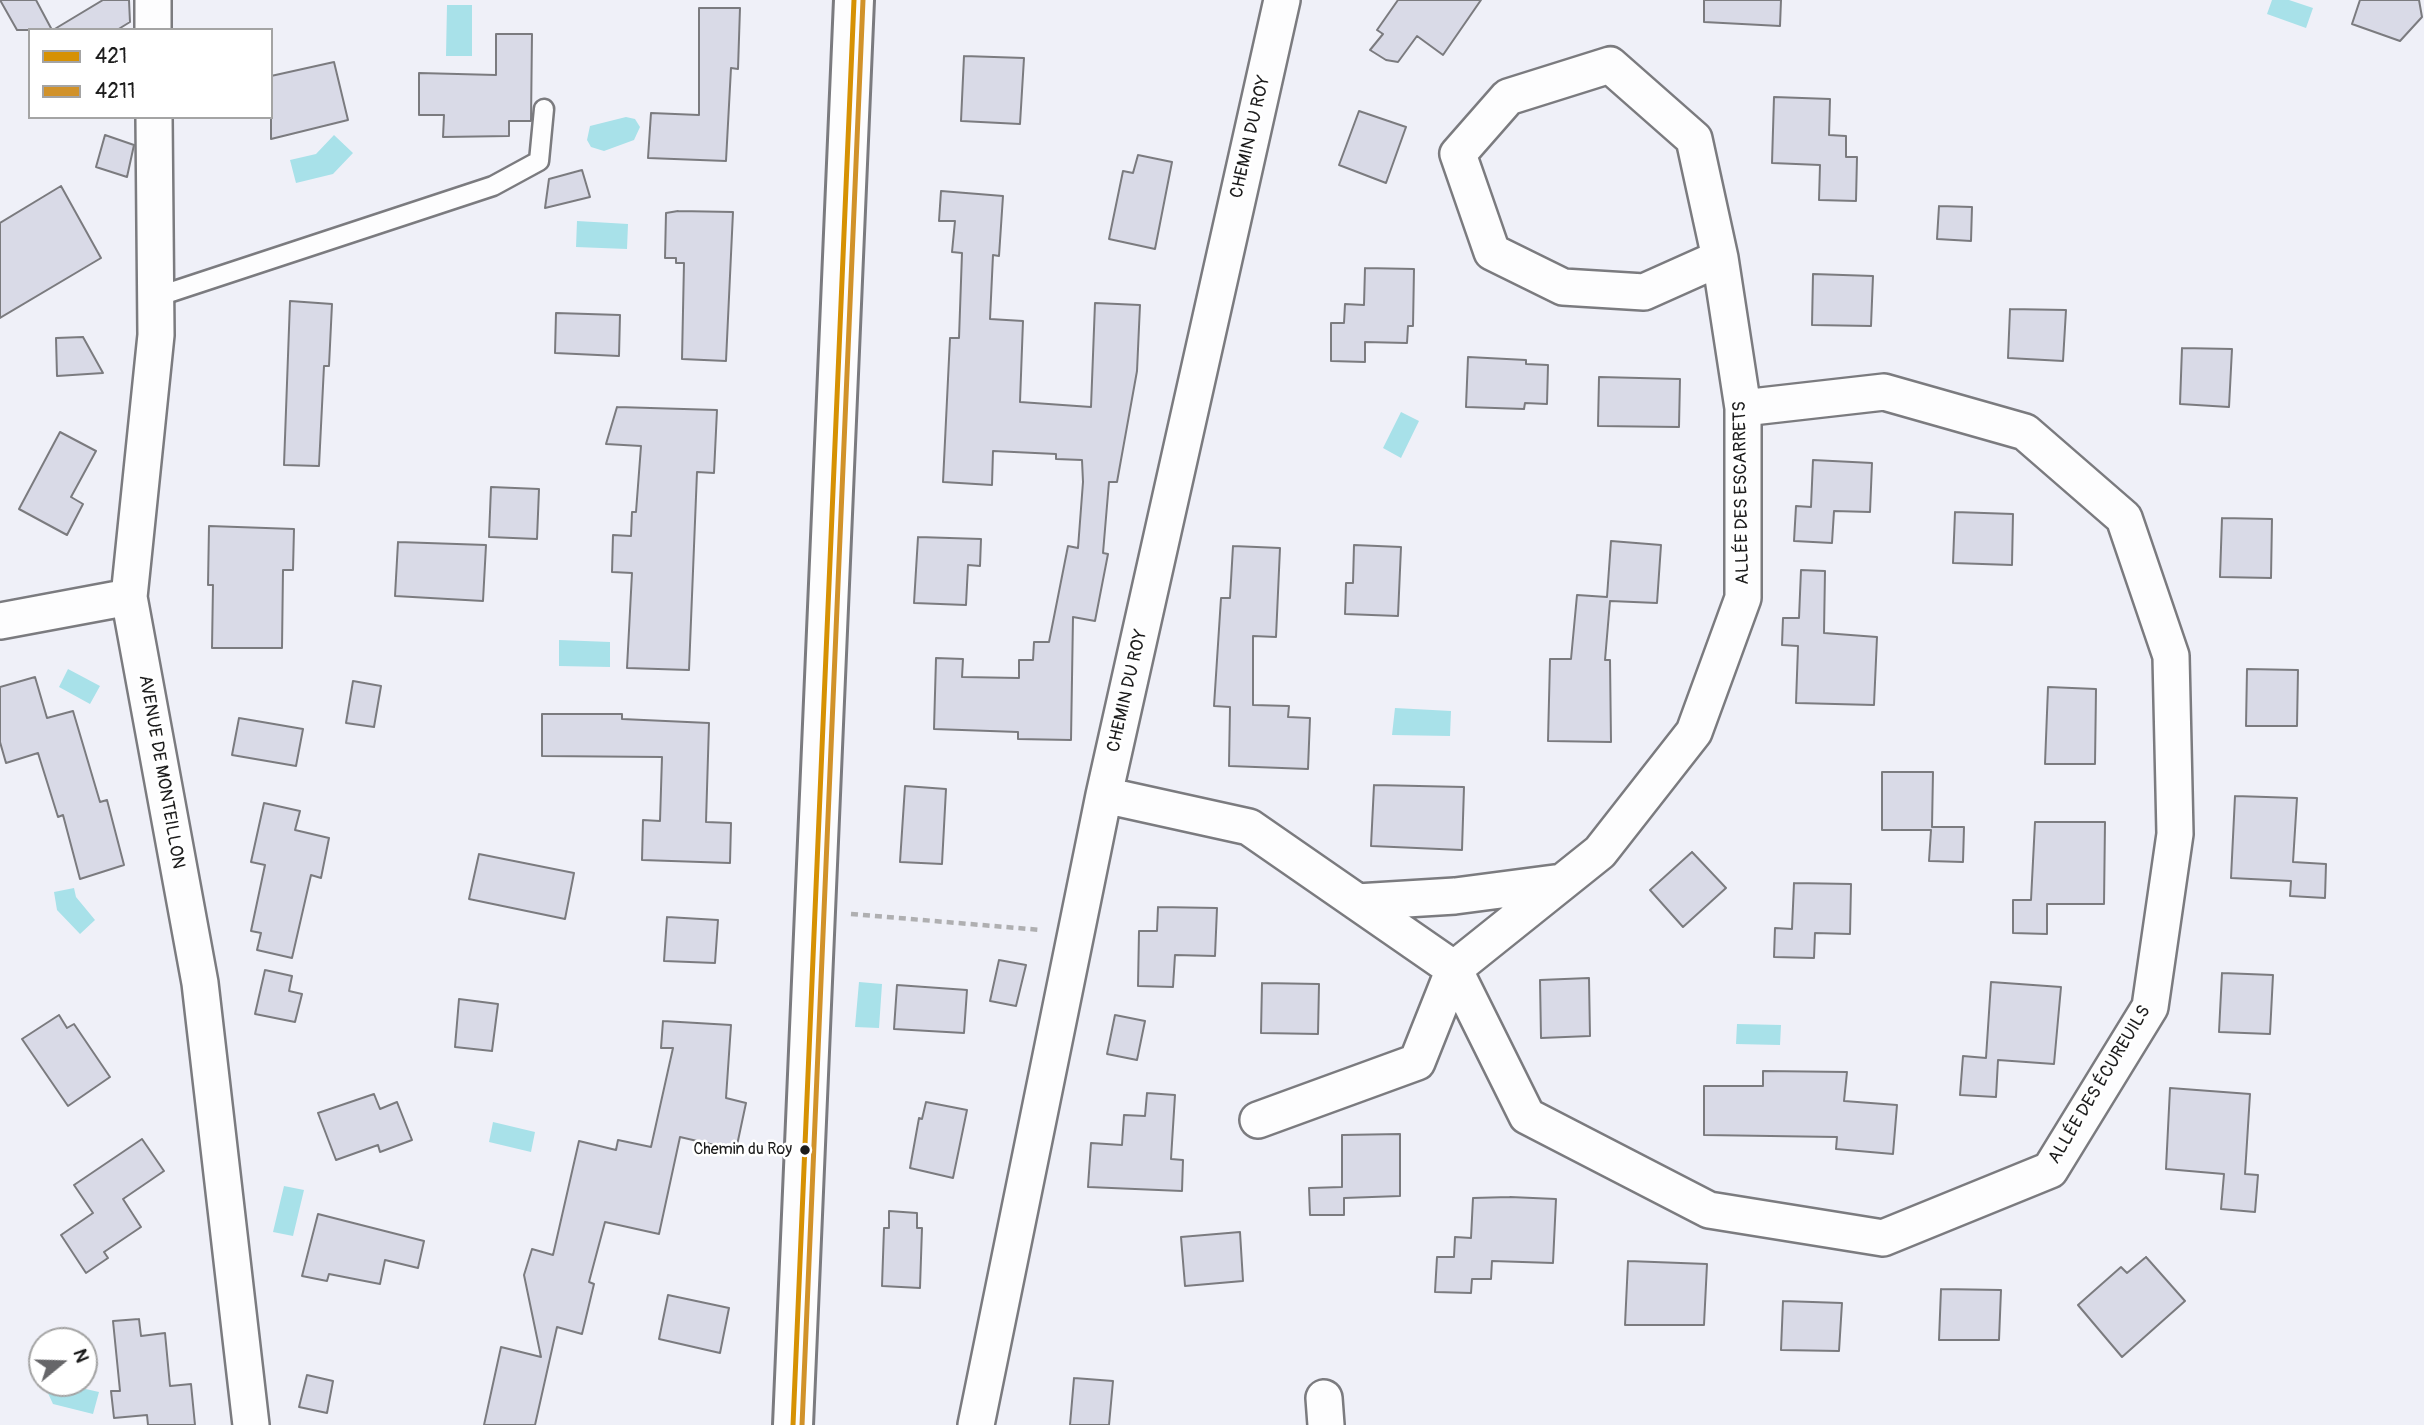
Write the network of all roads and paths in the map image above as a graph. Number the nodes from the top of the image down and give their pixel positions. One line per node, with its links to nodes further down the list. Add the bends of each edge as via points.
1 (153, 0): 4 (street)
2 (854, 0): 15 (main road)
3 (1282, 0): 12 (street, CHEMIN DU ROY)
4 (153, 28)
5 (544, 109): 8 (lane, via 539,161 492,186)
6 (154, 119): 8 (street, AVENUE DE MONTEILLON)
7 (1720, 258): 7 (street, ALLÉE DES ESCARRETS, via 1694,139 1610,65 1508,97 1458,154 1492,252 1563,286 1644,292); 9 (street, ALLÉE DES ESCARRETS)
8 (156, 298): 10 (street, AVENUE DE MONTEILLON)
9 (1743, 408): 13 (street, ALLÉE DES ESCARRETS, via 1743,598 1694,732 1600,852); 17 (street, ALLÉE DES ÉCUREUILS, via 1884,392 2025,432 2124,518 2171,656 2175,834 2150,1007 2050,1170 1883,1238 1709,1210 1527,1116)
10 (129, 597): 11 (street); 19 (street, AVENUE DE MONTEILLON, via 200,983)
11 (0, 621)
12 (1104, 795): 14 (street, via 1249,827); 16 (street, CHEMIN DU ROY)
13 (1564, 881): 14 (street, via 1455,896); 17 (street, ALLÉE DES ESCARRETS)
14 (1357, 902): 17 (street)
15 (816, 911): 16 (path); 20 (main road)
16 (1076, 933): 21 (street, CHEMIN DU ROY)
17 (1454, 969): 18 (street, via 1417,1062)
18 (1258, 1120)
19 (251, 1425)
20 (793, 1425)
21 (976, 1425)

